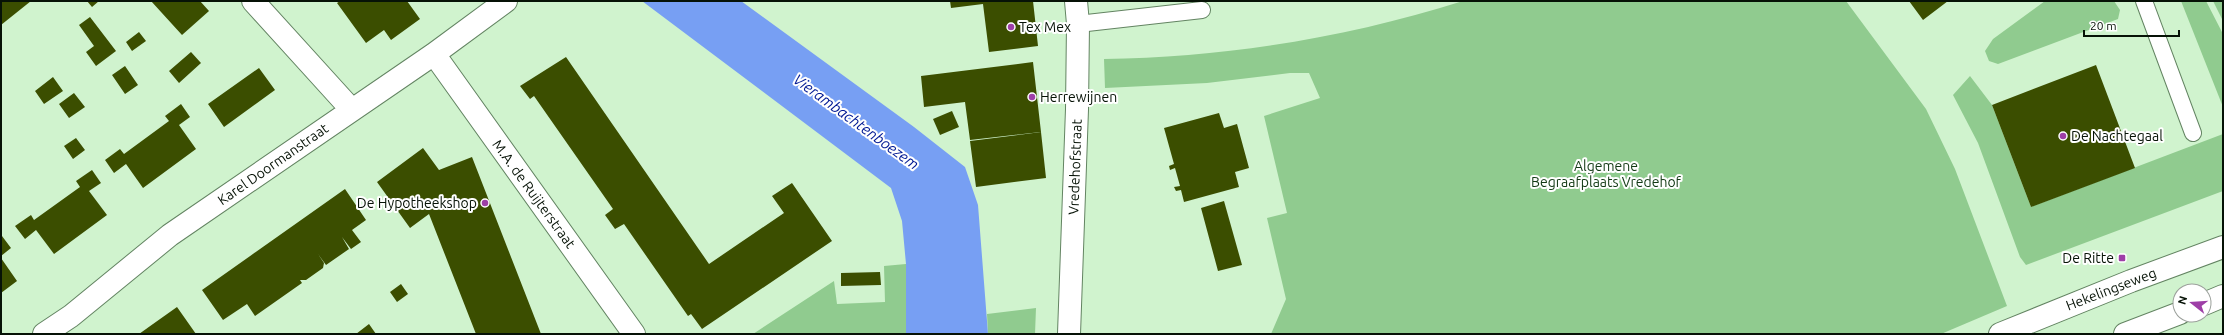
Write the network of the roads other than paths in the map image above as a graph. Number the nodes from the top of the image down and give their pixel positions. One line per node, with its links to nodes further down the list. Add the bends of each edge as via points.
1 (252, 1): 8 (street)
2 (506, 1): 7 (street, Karel Doormanstraat)
3 (1076, 1): 6 (street, Vredehofstraat)
4 (2144, 1): 9 (lane)
5 (1202, 10): 6 (lane)
6 (1078, 24): 16 (street, Vredehofstraat)
7 (434, 54): 8 (street, Karel Doormanstraat); 15 (street, M.A. de Ruijterstraat)
8 (351, 109): 14 (street, Karel Doormanstraat, via 170,235 71,316)
9 (2193, 133)
10 (2223, 247): 17 (street, Hekelingseweg)
11 (2223, 296): 12 (street)
12 (2212, 301)
13 (2172, 316): 18 (street)
14 (44, 334)
15 (634, 334)
16 (1069, 334)
17 (2000, 334)
18 (2126, 334)

